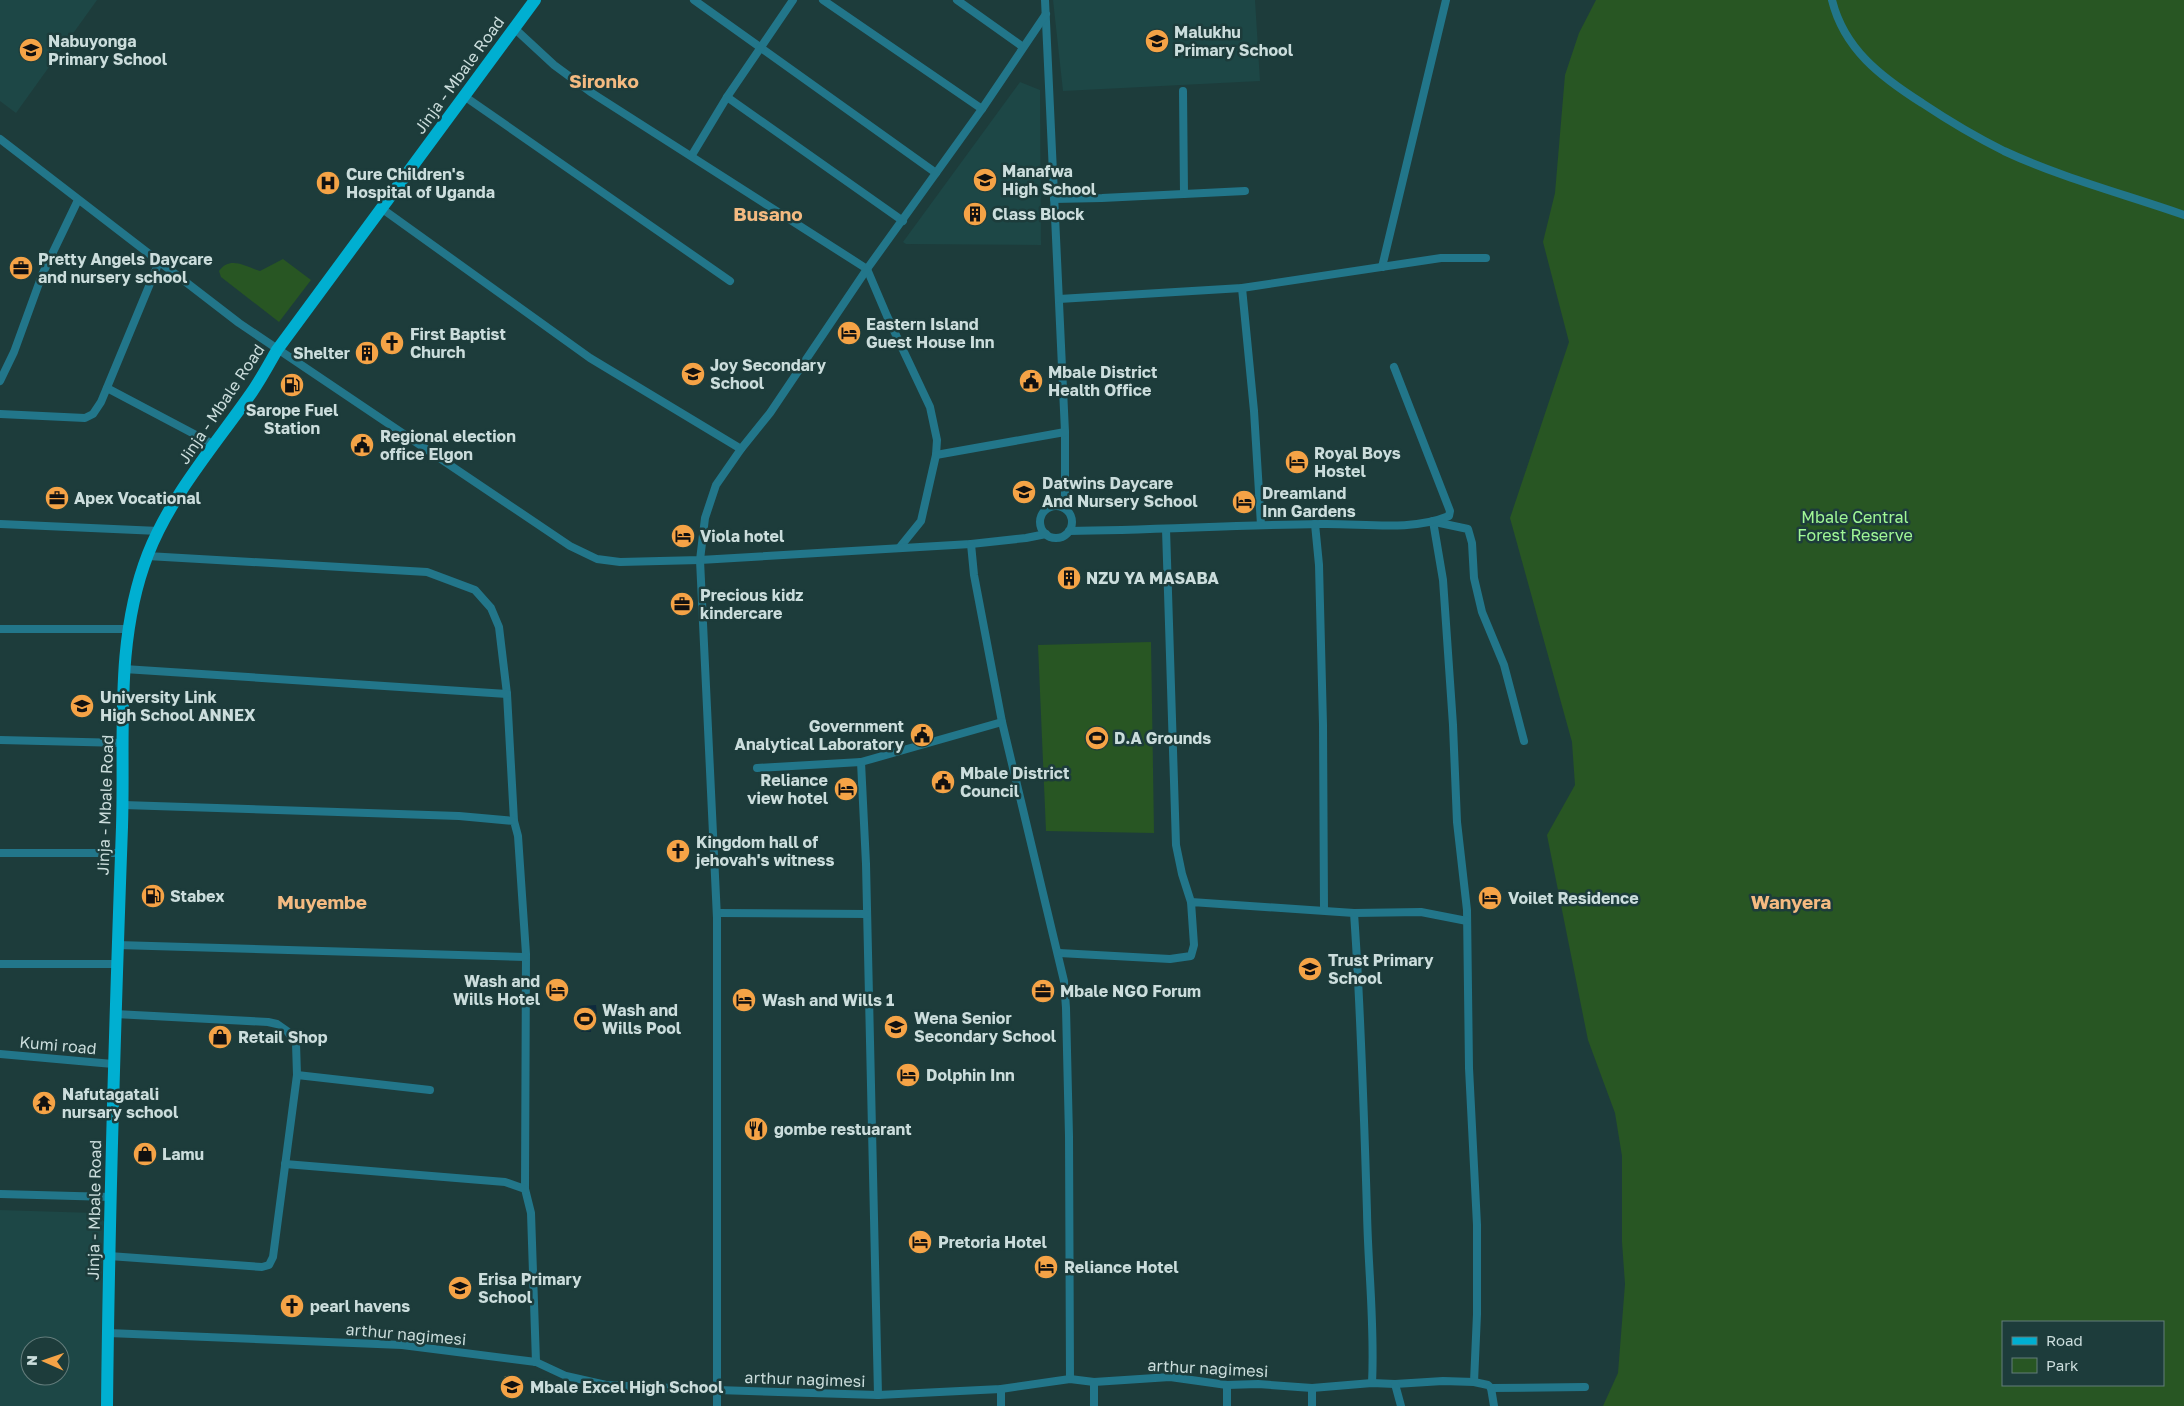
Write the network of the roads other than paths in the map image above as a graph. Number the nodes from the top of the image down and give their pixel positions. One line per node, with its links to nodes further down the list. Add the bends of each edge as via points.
1 (535, 0): 10 (main road, Jinja - Mbale Road)
2 (694, 0): 11 (street)
3 (793, 0): 11 (street)
4 (823, 0): 16 (street)
5 (957, 0): 12 (street)
6 (1045, 0): 9 (street)
7 (1446, 0): 29 (street)
8 (1832, 0): 25 (street, via 1844,32 1863,59 1902,90 1959,127 2038,165)
9 (1046, 14): 12 (street); 22 (street)
10 (514, 28): 14 (main road, Jinja - Mbale Road); 18 (street, via 554,65 592,93)
11 (760, 47): 15 (street); 19 (street)
12 (1023, 47): 16 (street)
13 (1183, 91): 21 (street)
14 (464, 96): 24 (main road, Jinja - Mbale Road); 31 (street)
15 (727, 97): 18 (street); 26 (street)
16 (982, 109): 19 (street)
17 (0, 138): 23 (street)
18 (692, 155): 30 (street)
19 (936, 173): 26 (street)
20 (1245, 191): 21 (street)
21 (1184, 194): 22 (street)
22 (1054, 199): 33 (street)
23 (78, 200): 28 (street); 36 (street, via 42,275)
24 (381, 208): 34 (main road, Jinja - Mbale Road); 41 (street, via 590,358)
25 (2184, 215)
26 (904, 221): 30 (street)
27 (1486, 258): 29 (street, via 1441,258)
28 (160, 262): 34 (street); 37 (street)
29 (1382, 267): 32 (street)
30 (868, 269): 41 (street, via 770,413); 42 (street, via 886,316 930,407 936,431)
31 (730, 282)
32 (1242, 288): 33 (street); 47 (street)
33 (1059, 299): 39 (street)
34 (277, 350): 40 (main road, Jinja - Mbale Road, via 253,391); 55 (street, via 570,546 597,558 620,562)
35 (1394, 367): 44 (street, via 1450,512 1449,516)
36 (0, 381)
37 (107, 388): 38 (street, via 93,414 85,418); 40 (street)
38 (0, 414)
39 (1065, 432): 42 (street); 43 (street)
40 (213, 444): 49 (main road, Jinja - Mbale Road)
41 (741, 449): 55 (street, via 710,499)
42 (936, 455): 53 (street, via 921,522)
43 (1065, 508): 50 (street, via 1072,522); 51 (street, via 1055,506 1045,510 1040,520)
44 (1433, 521): 46 (street); 62 (street, via 1468,529 1482,612 1504,665); 75 (street, via 1443,580 1457,822)
45 (0, 524): 49 (street)
46 (1315, 524): 47 (street); 71 (street, via 1323,724)
47 (1261, 525): 48 (street)
48 (1166, 529): 50 (street); 70 (street, via 1176,845)
49 (159, 531): 54 (main road, Jinja - Mbale Road)
50 (1069, 531): 51 (street, via 1061,538)
51 (1046, 534): 52 (street)
52 (971, 544): 53 (street); 60 (street)
53 (900, 547): 55 (street)
54 (147, 556): 57 (main road, Jinja - Mbale Road); 59 (street, via 427,572 475,590 491,608 499,627)
55 (700, 560): 72 (street)
56 (0, 629): 57 (street)
57 (128, 629): 58 (main road, Jinja - Mbale Road)
58 (124, 669): 59 (street); 63 (main road, Jinja - Mbale Road)
59 (507, 694): 67 (street)
60 (1002, 722): 64 (street); 77 (street)
61 (0, 740): 63 (street)
62 (1524, 741)
63 (124, 742): 66 (main road, Jinja - Mbale Road)
64 (861, 762): 65 (street); 74 (street)
65 (757, 768)
66 (123, 805): 67 (street, via 459,816); 69 (main road, Jinja - Mbale Road)
67 (514, 821): 78 (street, via 518,836)
68 (0, 853): 69 (street)
69 (121, 853): 76 (main road, Jinja - Mbale Road)
70 (1191, 902): 71 (street); 77 (street, via 1194,945 1191,956 1170,959)
71 (1324, 910): 73 (street)
72 (717, 913): 74 (street); 103 (street)
73 (1354, 913): 75 (street, via 1422,912); 96 (street, via 1372,1301)
74 (867, 914): 104 (street)
75 (1467, 921): 95 (street, via 1469,1068 1477,1226)
76 (117, 945): 78 (street); 80 (main road, Jinja - Mbale Road)
77 (1059, 953): 93 (street, via 1066,1008)
78 (525, 956): 87 (street)
79 (0, 964): 80 (street)
80 (117, 964): 81 (main road, Jinja - Mbale Road)
81 (115, 1014): 83 (main road, Jinja - Mbale Road); 84 (street, via 277,1024 296,1043)
82 (0, 1054): 83 (street, Kumi road)
83 (113, 1064): 89 (main road, Jinja - Mbale Road)
84 (297, 1075): 85 (street); 86 (street)
85 (430, 1090)
86 (285, 1164): 87 (street, via 505,1182); 90 (street, via 274,1257 269,1265)
87 (526, 1189): 92 (street, via 530,1213)
88 (0, 1194): 89 (street)
89 (112, 1197): 90 (main road, Jinja - Mbale Road)
90 (109, 1256): 91 (main road, Jinja - Mbale Road)
91 (108, 1333): 92 (street, arthur nagimesi, via 402,1345); 105 (main road, Jinja - Mbale Road)
92 (536, 1362): 103 (street, arthur nagimesi, via 566,1376 606,1385)
93 (1070, 1379): 94 (street, arthur nagimesi); 102 (street, arthur nagimesi)
94 (1094, 1382): 98 (street, arthur nagimesi, via 1170,1377); 108 (street)
95 (1474, 1382): 97 (street, arthur nagimesi); 101 (street)
96 (1372, 1383): 97 (street, arthur nagimesi); 100 (street, arthur nagimesi)
97 (1395, 1384): 111 (street)
98 (1227, 1385): 100 (street, arthur nagimesi); 109 (street)
99 (1585, 1387): 101 (street)
100 (1312, 1388): 110 (street)
101 (1491, 1388): 112 (street)
102 (1001, 1389): 104 (street, arthur nagimesi); 107 (street)
103 (717, 1390): 104 (street, arthur nagimesi); 106 (street)
104 (878, 1396)
105 (107, 1406)
106 (717, 1406)
107 (1001, 1406)
108 (1094, 1406)
109 (1227, 1406)
110 (1312, 1406)
111 (1401, 1406)
112 (1494, 1406)

